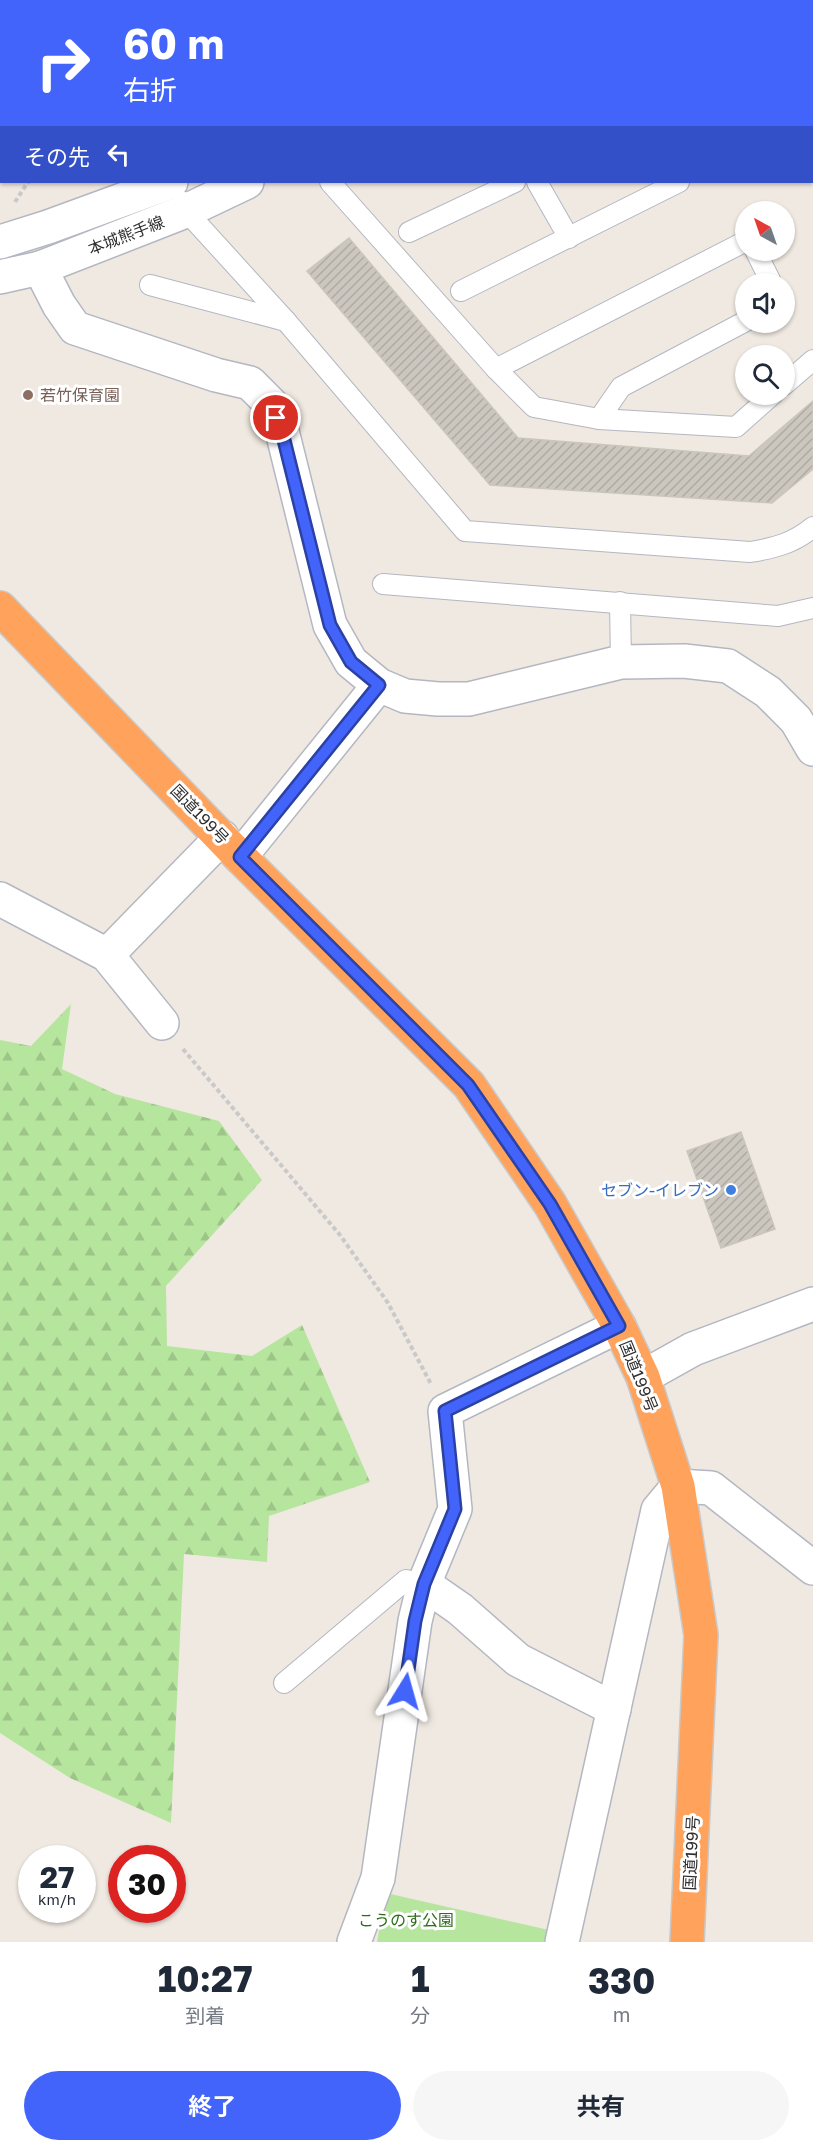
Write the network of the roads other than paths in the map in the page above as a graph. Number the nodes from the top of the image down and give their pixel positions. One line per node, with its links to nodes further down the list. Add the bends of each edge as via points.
1 (168, 183): 10 (street, 本城熊手線)
2 (242, 183): 7 (street, 本城熊手線)
3 (331, 183): 19 (lane)
4 (513, 183): 8 (lane)
5 (538, 183): 9 (lane)
6 (677, 183): 9 (lane)
7 (183, 196): 12 (street, 本城熊手線); 16 (lane)
8 (409, 232)
9 (569, 238): 15 (lane)
10 (0, 242)
11 (735, 247): 19 (lane)
12 (40, 268): 13 (street, 本城熊手線); 29 (street, via 75,327 216,375 250,382 271,404 282,432 330,625 351,662)
13 (0, 277)
14 (150, 285): 16 (lane)
15 (461, 291)
16 (286, 321): 23 (lane, via 465,531 750,552 779,547)
17 (735, 327): 22 (lane, via 621,387)
18 (813, 360): 20 (lane)
19 (496, 369): 22 (lane, via 534,407)
20 (795, 376)
21 (761, 405): 22 (lane, via 736,427)
22 (598, 419)
23 (813, 527)
24 (383, 584): 25 (lane)
25 (620, 602): 26 (lane, via 778,616); 28 (lane)
26 (813, 608)
27 (0, 609): 31 (highway, 国道199号)
28 (621, 662): 29 (street, via 470,699 405,696); 30 (street, via 684,661 728,666 768,692 796,720)
29 (379, 685): 31 (street)
30 (813, 748)
31 (231, 847): 33 (street); 36 (highway, 国道199号, via 468,1085 550,1204)
32 (0, 899): 33 (street)
33 (107, 955): 34 (street)
34 (162, 1023)
35 (813, 1304): 37 (street, via 693,1349)
36 (619, 1326): 37 (highway, 国道199号); 40 (street, via 445,1411 455,1509)
37 (643, 1377): 38 (highway, 国道199号)
38 (678, 1486): 39 (street, via 711,1488); 42 (street, via 658,1510); 45 (highway, 国道199号, via 700,1635)
39 (813, 1568)
40 (424, 1584): 41 (lane, via 406,1580); 42 (street, via 460,1609 518,1660); 43 (street, via 415,1621 378,1878)
41 (284, 1683)
42 (614, 1709): 44 (street)
43 (354, 1942)
44 (562, 1942)
45 (687, 1942)

